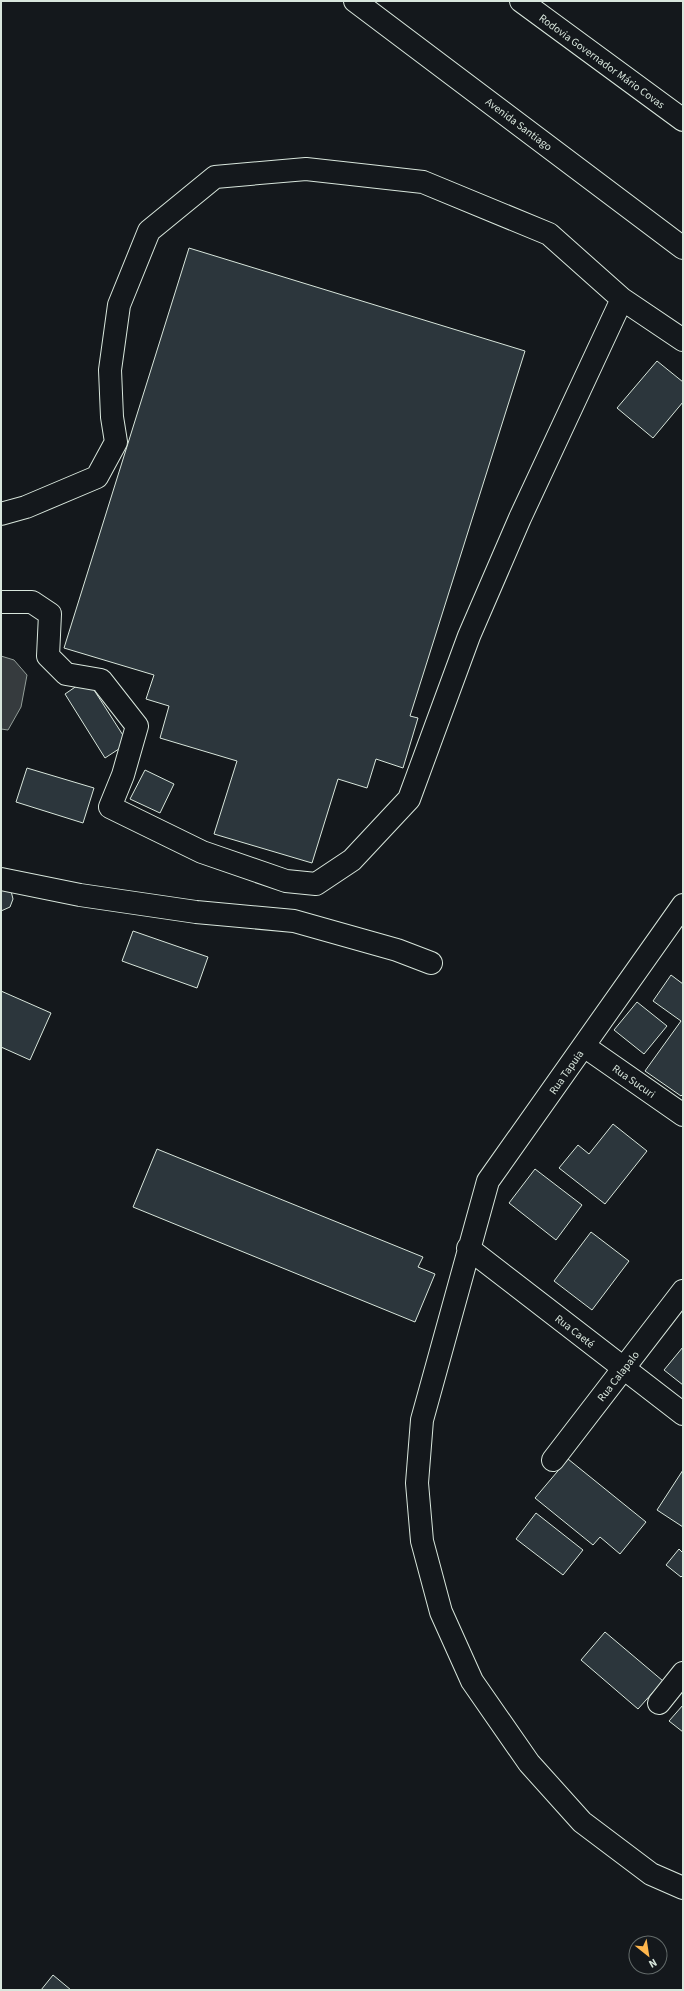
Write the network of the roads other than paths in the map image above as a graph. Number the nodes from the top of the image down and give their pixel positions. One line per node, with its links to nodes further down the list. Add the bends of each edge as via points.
1 (355, 1): 4 (main road, Avenida Santiago)
2 (521, 1): 3 (main road, Rodovia Governador Mário Covas)
3 (683, 120)
4 (683, 248)
5 (622, 299): 6 (main road); 7 (main road, via 549,234 423,182 306,169 215,177 149,231 130,278 120,305 110,370 116,442 97,477 26,507); 8 (main road, via 520,518 469,636 409,799 352,860 316,884 286,881 202,852 110,806 123,775 137,726 101,680 66,674 48,656 50,614 32,602)
6 (683, 340)
7 (1, 514)
8 (1, 602)
9 (1, 879): 11 (main road, via 80,896 294,922 397,950)
10 (683, 905): 12 (main road, Rua Tapuia)
11 (431, 963)
12 (584, 1046): 13 (main road, Rua Sucuri); 14 (main road, Rua Tapuia, via 488,1181)
13 (683, 1115)
14 (468, 1248): 16 (main road, Rua Caeté); 21 (main road, Rua Tapuia, via 422,1420 417,1483 422,1541 441,1612 472,1681 529,1764 582,1822 651,1874)
15 (683, 1291): 16 (main road, Rua Calapalo)
16 (624, 1369): 17 (main road, Rua Caeté); 18 (main road, Rua Calapalo)
17 (683, 1414)
18 (553, 1460)
19 (683, 1673): 20 (main road)
20 (659, 1703)
21 (683, 1888)

